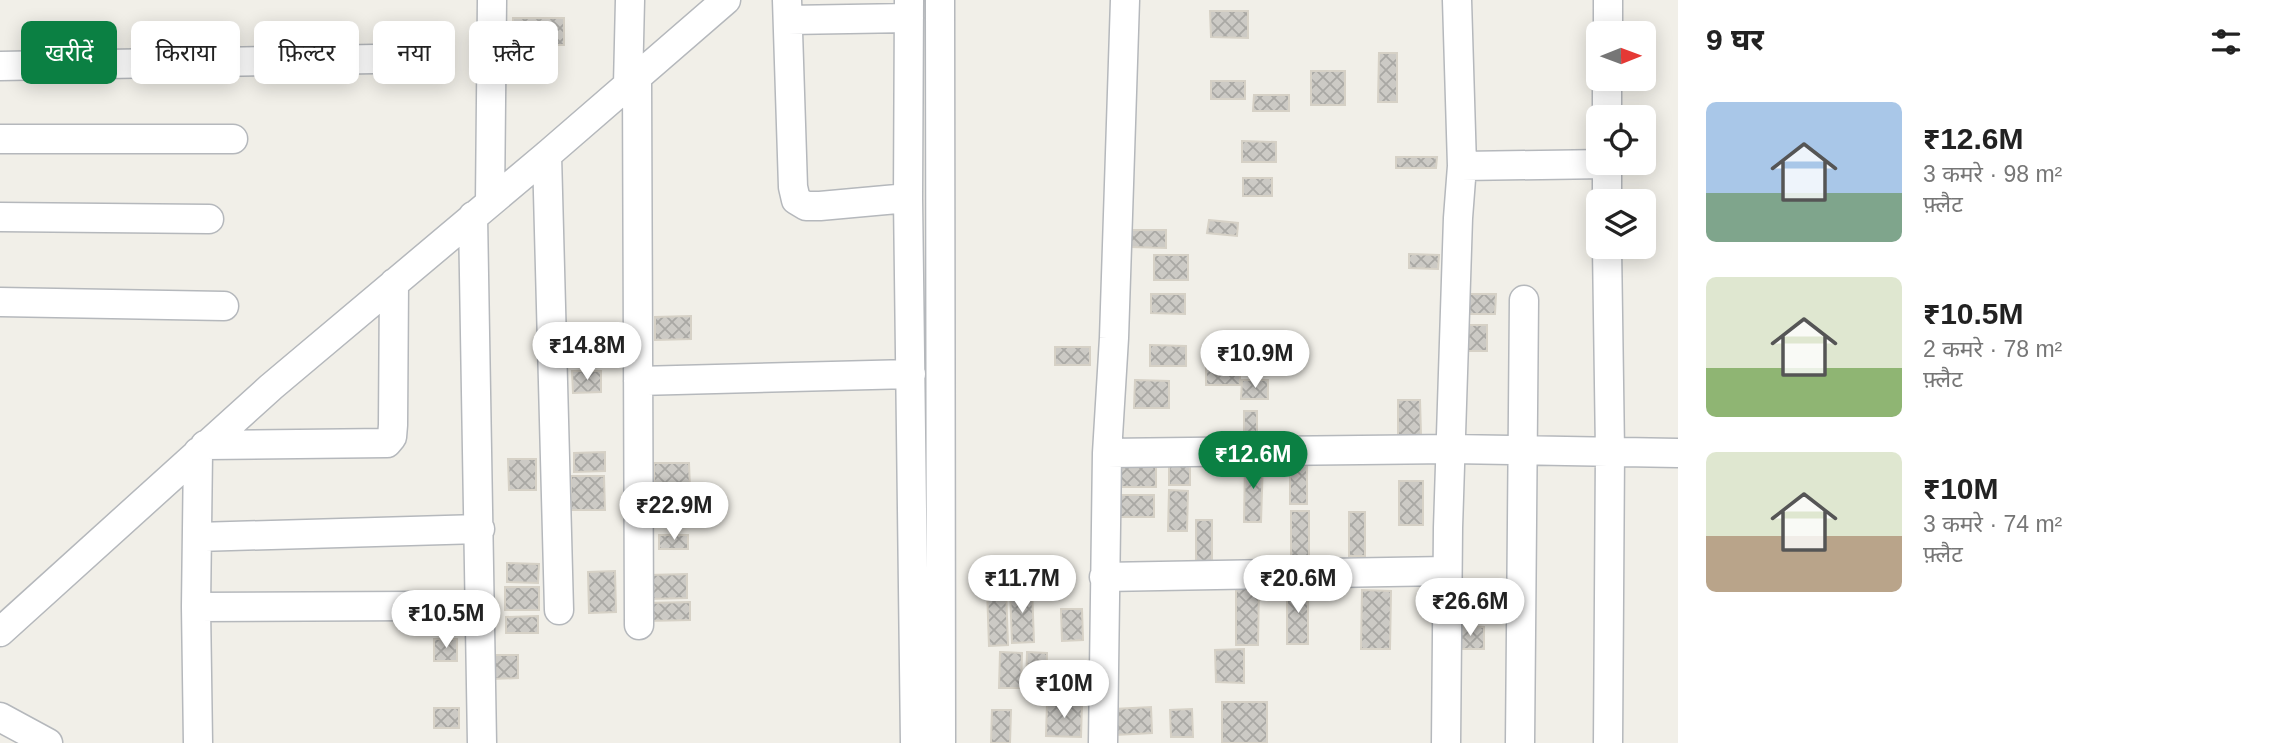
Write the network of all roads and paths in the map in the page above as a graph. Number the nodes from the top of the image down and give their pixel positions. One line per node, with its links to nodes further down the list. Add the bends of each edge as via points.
1 (492, 0): 20 (street)
2 (630, 0): 13 (street)
3 (726, 0): 13 (street)
4 (940, 0): 50 (street)
5 (1125, 0): 34 (street)
6 (1457, 0): 18 (street)
7 (1608, 0): 10 (street)
8 (909, 9): 9 (street); 19 (street)
9 (788, 10): 19 (street, via 796,200 820,206)
10 (1608, 21)
11 (373, 59): 12 (street)
12 (0, 66)
13 (633, 82): 16 (street); 29 (street)
14 (0, 139): 15 (street)
15 (233, 139)
16 (547, 155): 20 (street); 42 (street)
17 (1586, 163): 18 (street)
18 (1462, 166): 31 (street)
19 (908, 198): 28 (street)
20 (482, 209): 24 (street); 36 (street)
21 (0, 217): 22 (street)
22 (209, 219)
23 (1607, 259): 33 (street)
24 (394, 283): 30 (street); 30 (street, via 393,425 387,443)
25 (1524, 300): 32 (street)
26 (0, 302): 27 (street)
27 (224, 306)
28 (911, 374): 29 (street); 49 (street)
29 (638, 381): 43 (street)
30 (202, 449): 37 (street); 44 (street)
31 (1451, 449): 32 (street); 34 (street); 38 (street)
32 (1523, 450): 33 (street); 53 (street)
33 (1610, 451): 35 (street); 54 (street)
34 (1107, 453): 39 (street)
35 (1678, 453)
36 (480, 529): 37 (street); 48 (street)
37 (197, 537): 41 (street)
38 (1447, 571): 39 (street); 52 (street)
39 (1104, 578): 51 (street)
40 (417, 606): 41 (street)
41 (196, 607): 47 (street)
42 (559, 610)
43 (639, 625)
44 (0, 632)
45 (0, 717): 46 (street)
46 (48, 743)
47 (198, 743)
48 (482, 743)
49 (915, 743)
50 (941, 743)
51 (1103, 743)
52 (1446, 743)
53 (1520, 743)
54 (1608, 743)

